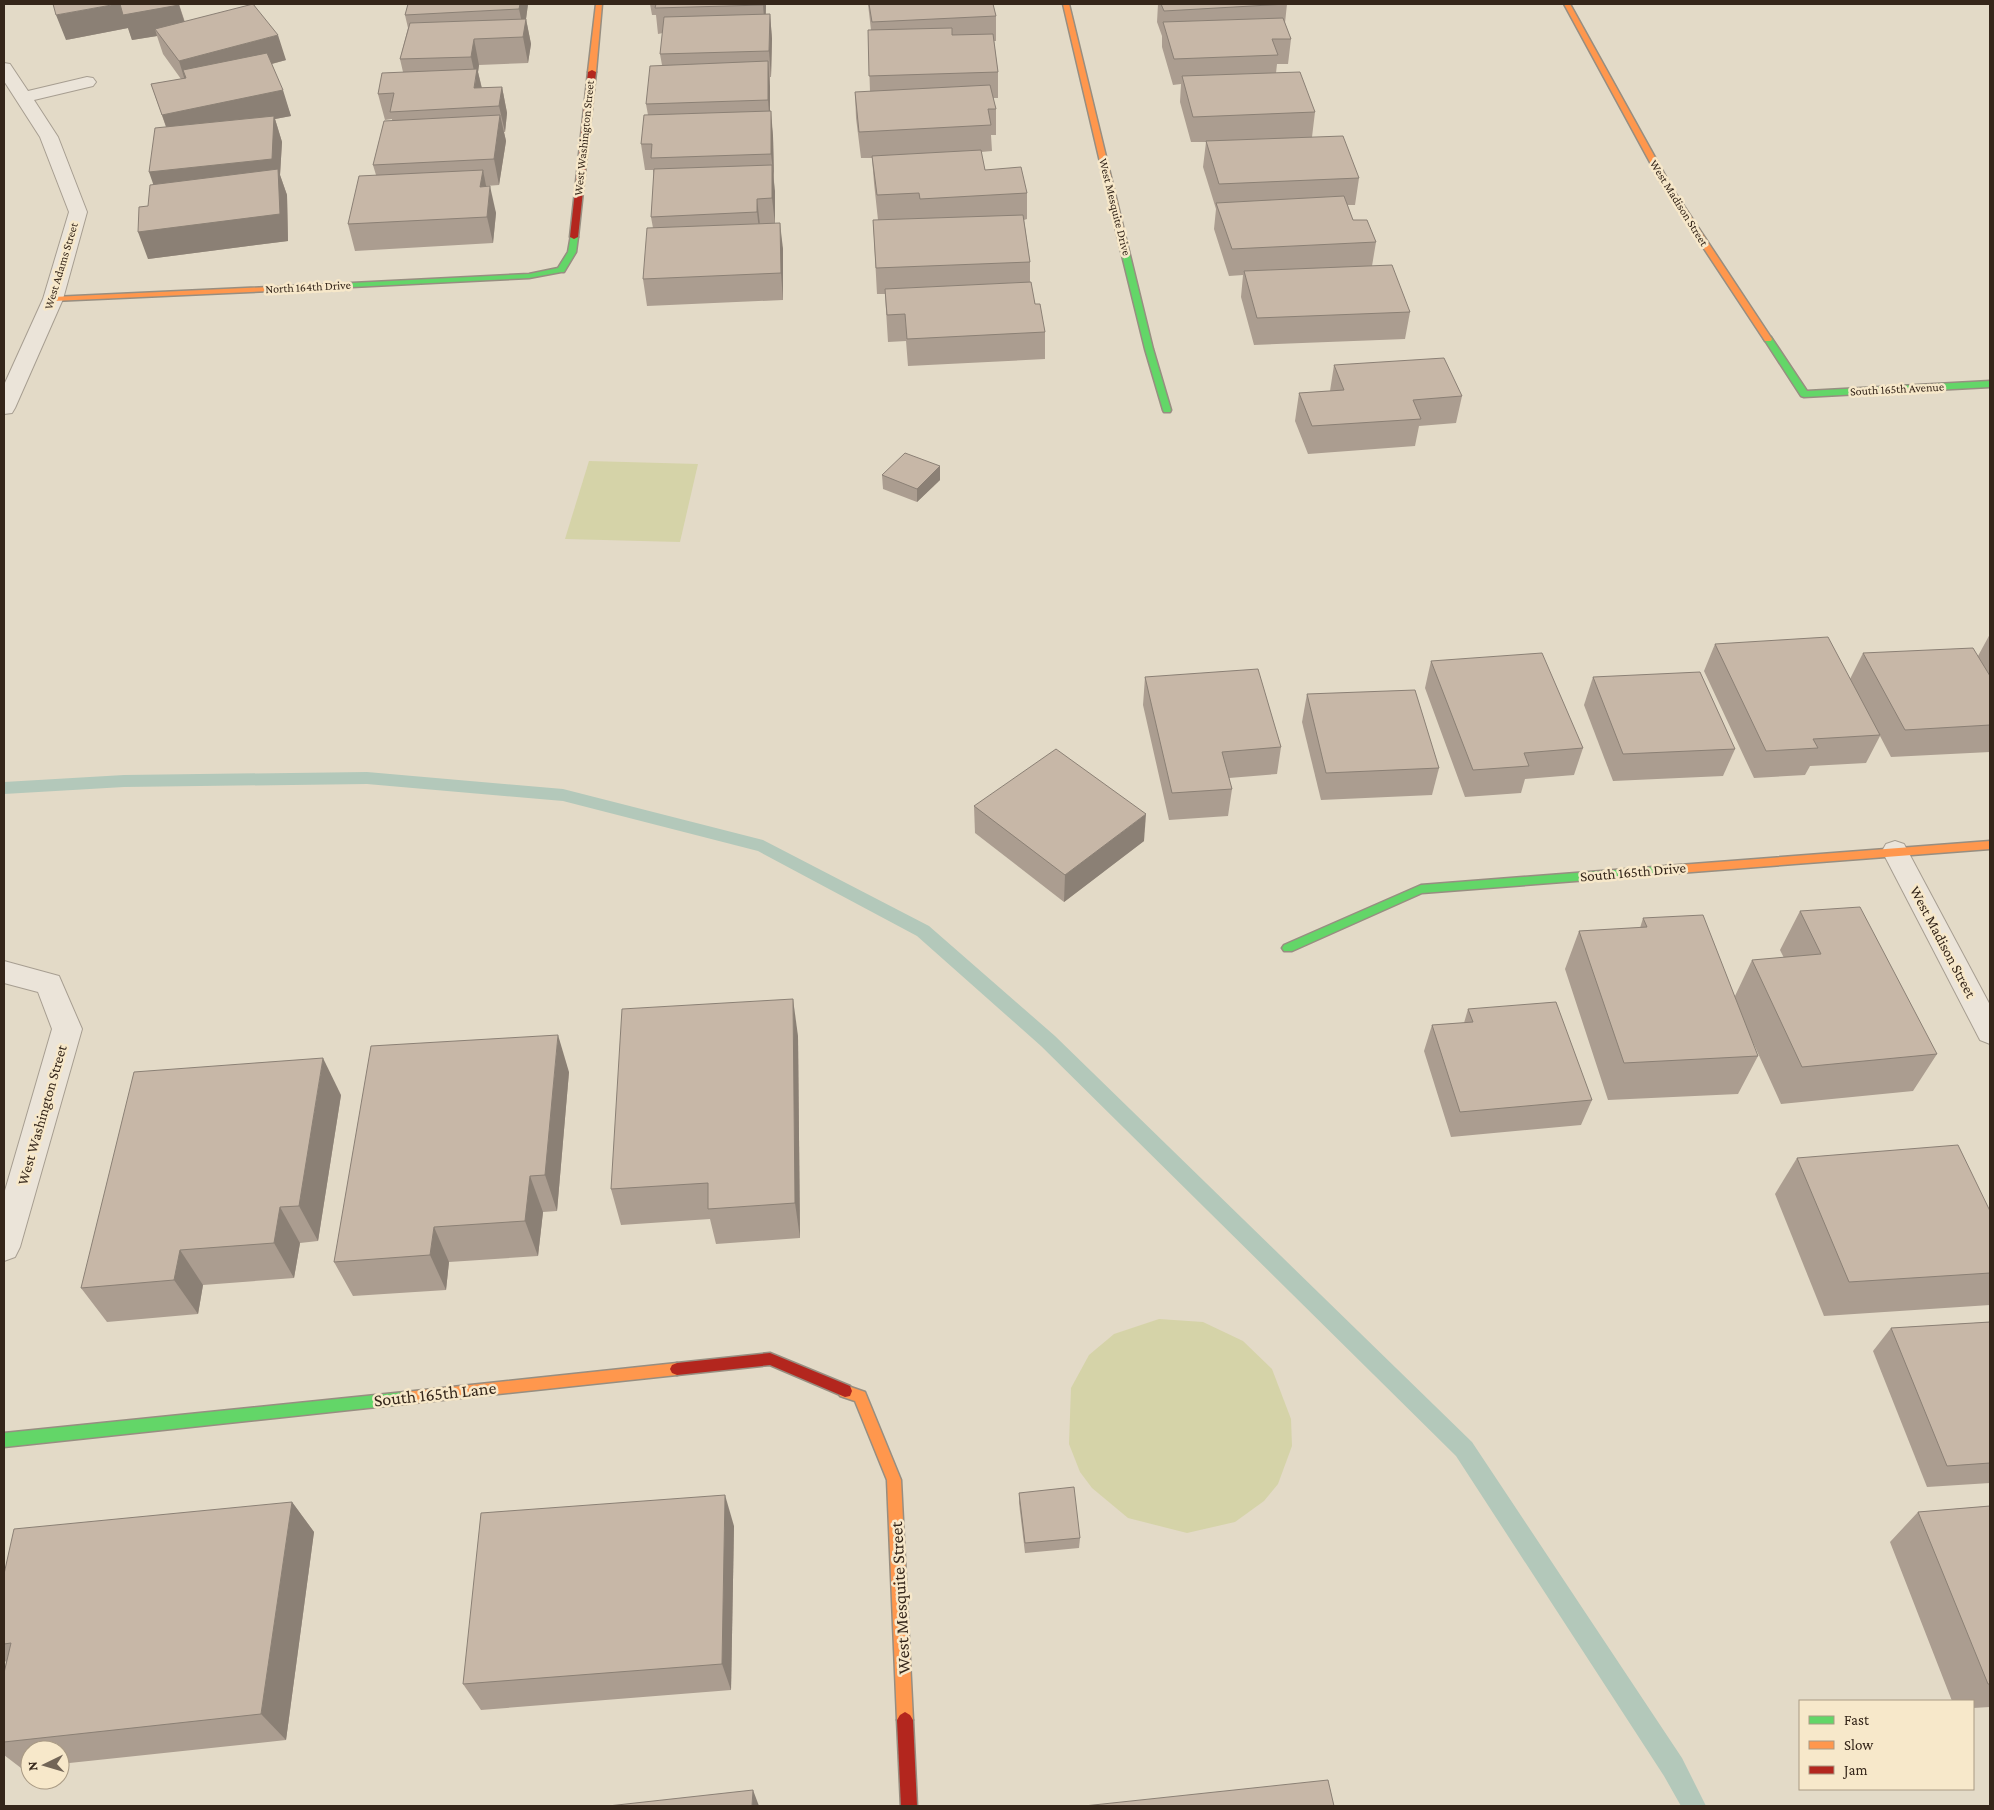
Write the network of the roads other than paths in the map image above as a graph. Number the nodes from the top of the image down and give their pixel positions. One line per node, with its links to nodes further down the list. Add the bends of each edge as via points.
1 (599, 4): 7 (street, West Washington Street, via 572,252)
2 (1066, 4): 12 (street, West Mesquite Drive, via 1149,349)
3 (1567, 4): 10 (street, West Madison Street, via 1668,188)
4 (4, 68): 6 (street, West Adams Street)
5 (87, 82): 6 (street)
6 (24, 97): 8 (street, West Adams Street, via 49,137 78,212)
7 (562, 270): 8 (street, North 164th Drive, via 528,276)
8 (53, 299): 11 (street, West Adams Street)
9 (1990, 384): 10 (street, South 165th Avenue)
10 (1804, 394)
11 (4, 408)
12 (1167, 410)
13 (1990, 845): 14 (street, South 165th Drive)
14 (1896, 851): 15 (street, South 165th Drive, via 1421,889); 17 (street, West Madison Street)
15 (1288, 948)
16 (4, 972): 18 (street, West Washington Street, via 48,984 67,1029)
17 (1990, 1032)
18 (4, 1247)
19 (860, 1398): 20 (street, South 165th Lane, via 770,1359); 21 (street, West Mesquite Street, via 894,1480)
20 (4, 1440)
21 (909, 1806)

